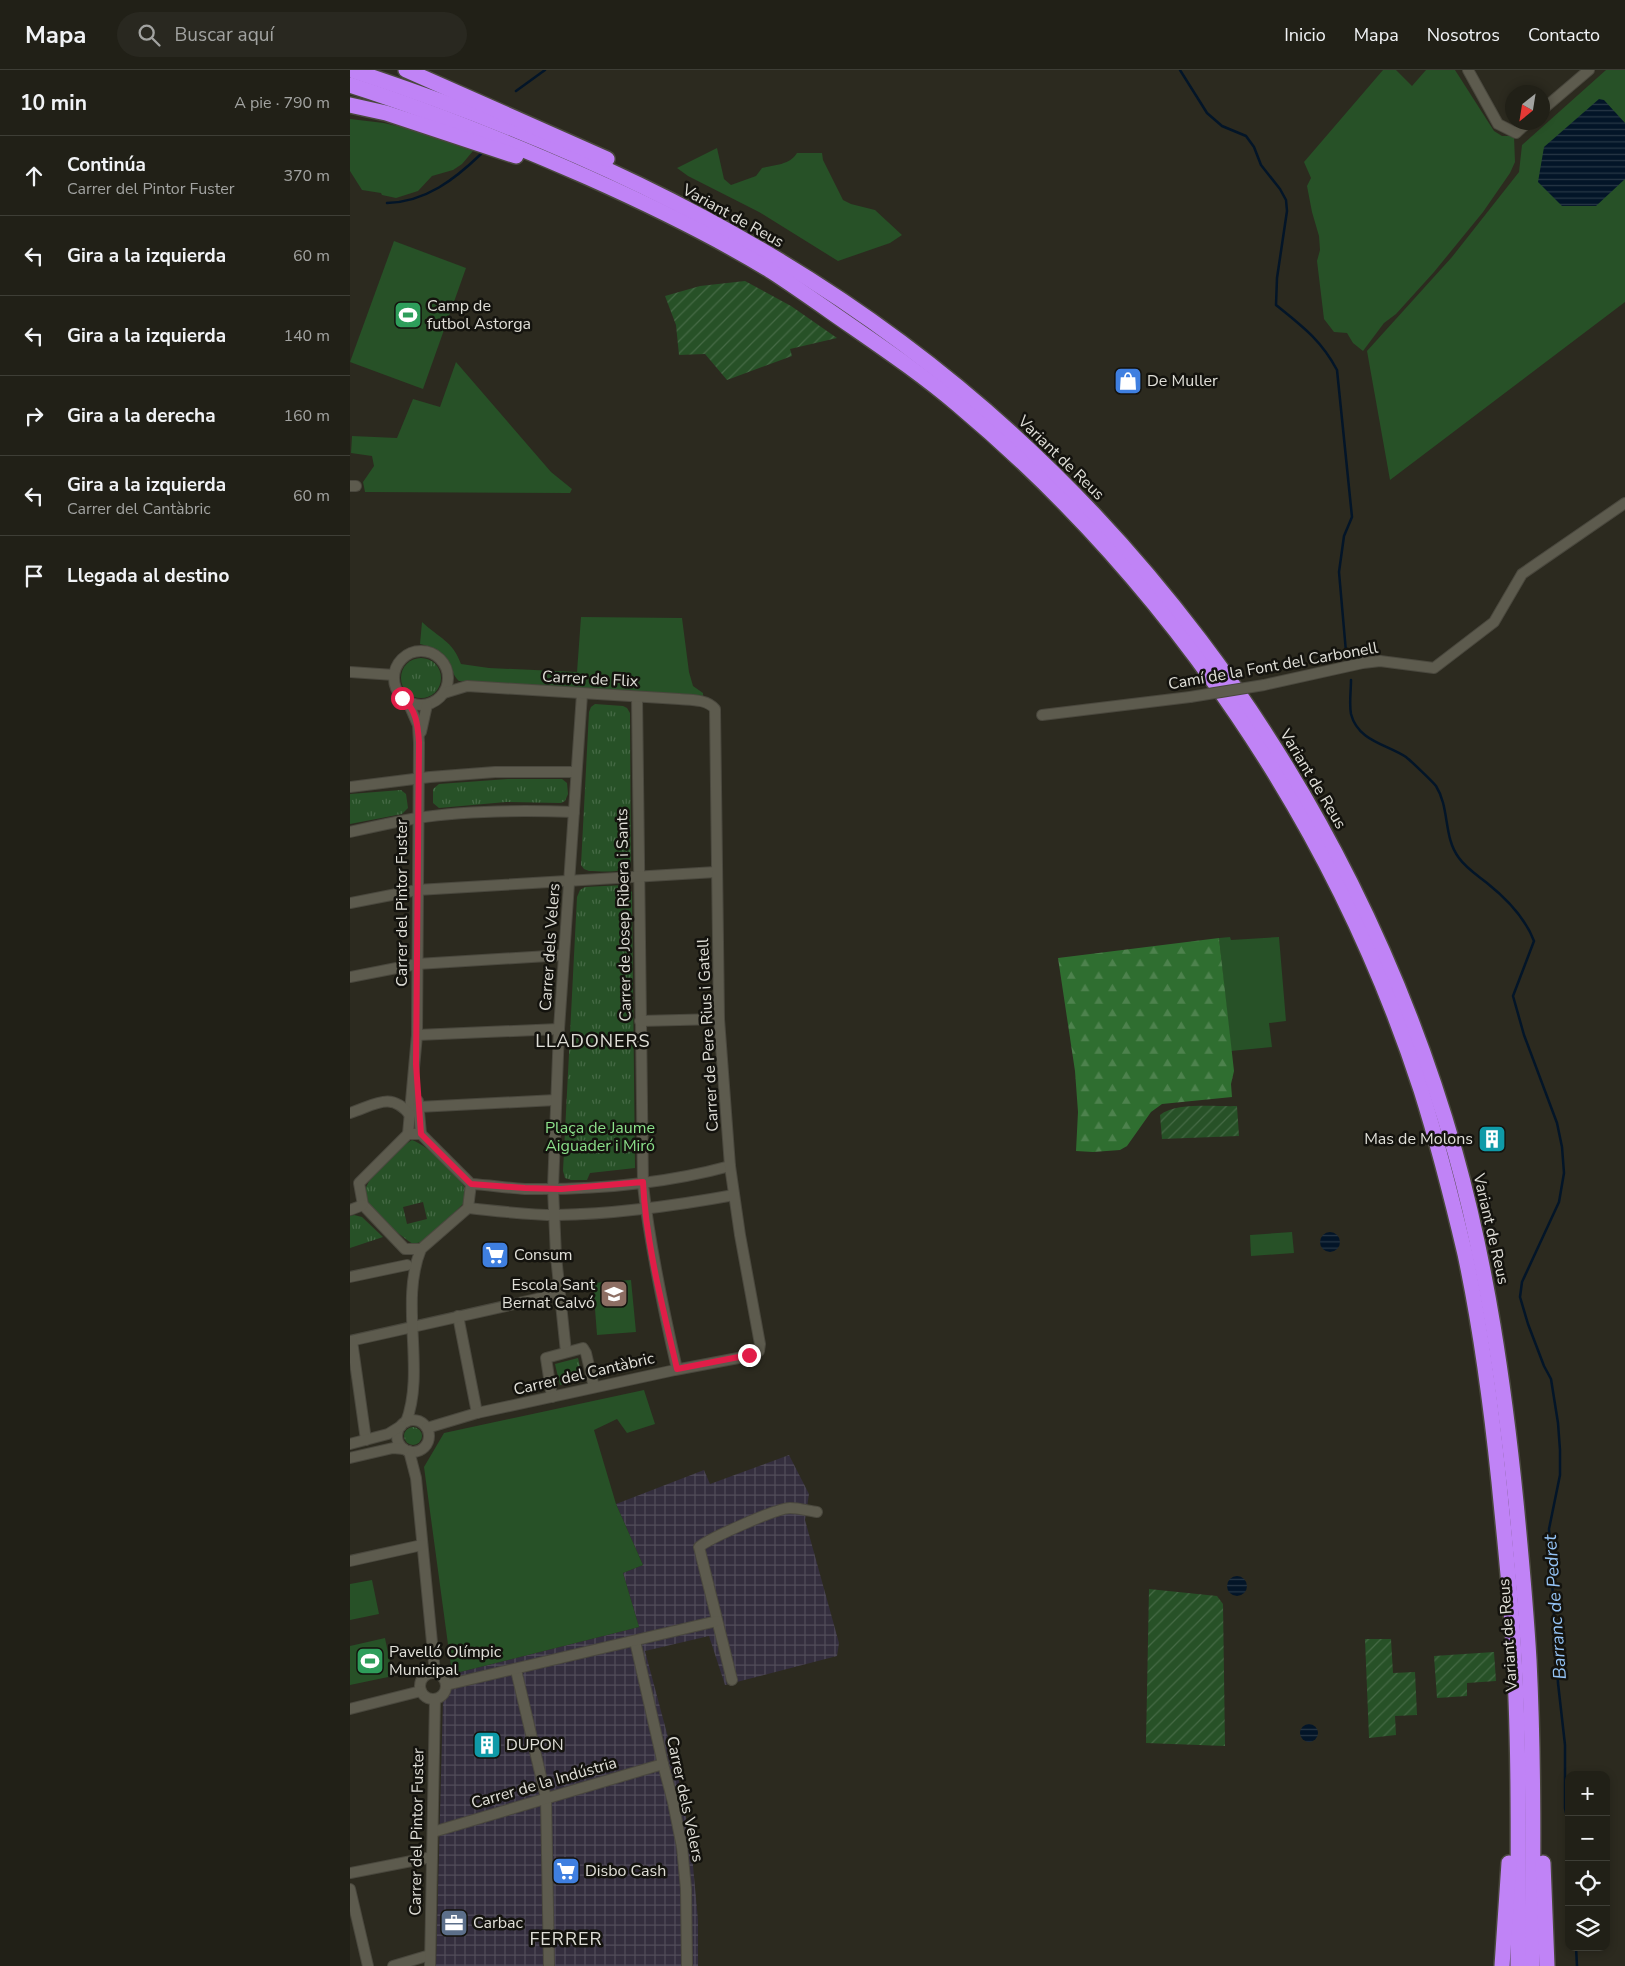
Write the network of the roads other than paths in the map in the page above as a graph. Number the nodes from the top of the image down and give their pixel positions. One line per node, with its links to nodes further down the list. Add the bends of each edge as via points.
1 (351, 70): 9 (highway, Variant de Reus, via 527,135)
2 (406, 70): 9 (highway, via 628,169 672,192)
3 (1589, 70): 6 (street)
4 (1469, 72): 8 (street, via 1498,124)
5 (350, 85): 10 (highway, Variant de Reus, via 548,160 698,230)
6 (1550, 103)
7 (350, 104): 10 (highway, via 518,157 618,199)
8 (1505, 128)
9 (683, 207): 81 (highway, Variant de Reus, via 777,259 902,343 968,395 1042,461 1102,522 1172,604 1231,680 1288,768 1334,849 1374,930 1433,1080 1456,1156 1493,1325)
10 (771, 272): 86 (highway, Variant de Reus, via 893,354 958,405 1032,471 1090,530 1163,615 1218,686 1276,776 1322,857 1358,929 1389,1004 1420,1086 1447,1180 1466,1260 1490,1407 1507,1554)
11 (1625, 503): 22 (street, Camí de la Font del Carbonell, bridge, via 1522,574 1494,622 1434,668 1363,662 1264,685)
12 (350, 672): 13 (street)
13 (394, 675): 14 (street, via 403,657 423,650 443,660); 19 (street, via 398,692)
14 (449, 677): 15 (street, Carrer de Flix); 16 (street)
15 (467, 686): 16 (street, Carrer de Flix); 17 (street, Carrer de Flix)
16 (444, 693): 20 (street, via 437,701)
17 (582, 694): 18 (street, Carrer de Flix); 24 (street, Carrer dels Velers)
18 (637, 697): 21 (street, Carrer de Flix); 31 (street, Carrer de Josep Ribera i Sants)
19 (408, 702): 20 (street); 23 (street, Carrer del Pintor Fuster, via 418,725)
20 (427, 704): 23 (street, Carrer del Pintor Fuster)
21 (711, 704): 30 (street, Carrer de Pere Rius i Gatell, via 716,718)
22 (1042, 715)
23 (419, 742): 25 (street, Carrer del Pintor Fuster)
24 (576, 772): 25 (street, via 495,772); 27 (street, Carrer dels Velers)
25 (418, 779): 26 (street); 28 (street, Carrer del Pintor Fuster)
26 (350, 787)
27 (574, 812): 28 (street, via 489,811); 32 (street, Carrer dels Velers)
28 (418, 818): 29 (street); 33 (street, Carrer del Pintor Fuster)
29 (350, 832)
30 (716, 872): 31 (street); 38 (street, Carrer de Pere Rius i Gatell)
31 (639, 876): 32 (street); 39 (street, Carrer de Josep Ribera i Sants)
32 (569, 880): 33 (street); 35 (street, Carrer dels Velers)
33 (417, 890): 34 (street); 36 (street, Carrer del Pintor Fuster)
34 (350, 903)
35 (564, 955): 36 (street); 40 (street, Carrer dels Velers)
36 (417, 964): 37 (street); 41 (street, Carrer del Pintor Fuster)
37 (350, 977)
38 (719, 1019): 39 (street); 47 (street, Carrer de Pere Rius i Gatell)
39 (640, 1021): 48 (street, Carrer de Josep Ribera i Sants)
40 (559, 1029): 41 (street); 42 (street, Carrer dels Velers)
41 (417, 1035): 43 (street, Carrer del Pintor Fuster)
42 (556, 1100): 43 (street); 51 (street, Carrer dels Velers)
43 (414, 1111): 44 (street, via 393,1101); 45 (street, Carrer del Pintor Fuster); 46 (street, Carrer del Pintor Fuster)
44 (350, 1113)
45 (408, 1134): 46 (street); 49 (street)
46 (421, 1134): 50 (street)
47 (730, 1166): 48 (street, via 694,1176); 52 (street, Carrer de Pere Rius i Gatell)
48 (643, 1182): 51 (street); 56 (street, Carrer de Josep Ribera i Sants)
49 (355, 1184): 53 (street)
50 (471, 1184): 51 (street); 54 (street)
51 (553, 1188): 57 (street, Carrer dels Velers)
52 (734, 1195): 56 (street); 68 (street, Carrer de Pere Rius i Gatell, via 760,1344 759,1351)
53 (363, 1205): 55 (street); 58 (street)
54 (468, 1208): 57 (street); 59 (street)
55 (350, 1210)
56 (646, 1210): 57 (street); 69 (street, Carrer de Josep Ribera i Sants)
57 (554, 1215): 63 (street, Carrer dels Velers)
58 (405, 1249): 59 (street); 60 (street)
59 (421, 1249): 61 (street)
60 (407, 1265): 61 (street); 62 (street)
61 (413, 1276): 65 (street)
62 (350, 1277)
63 (559, 1294): 64 (street); 67 (street, Carrer dels Velers)
64 (458, 1316): 65 (street); 73 (street)
65 (413, 1326): 66 (street); 72 (street)
66 (351, 1341): 76 (street)
67 (566, 1352): 70 (street, via 582,1348 586,1353); 71 (street, via 546,1358)
68 (749, 1355): 69 (street, Carrer del Cantàbric)
69 (677, 1369): 70 (street, Carrer del Cantàbric)
70 (594, 1388): 71 (street, Carrer del Cantàbric)
71 (552, 1397): 73 (street, Carrer del Cantàbric)
72 (412, 1398): 74 (street); 75 (street, via 416,1414)
73 (477, 1413): 75 (street, Carrer del Cantàbric)
74 (404, 1424): 75 (street, via 412,1420); 76 (street, via 388,1434); 78 (street, via 398,1438)
75 (424, 1425): 78 (street, via 429,1435 428,1442)
76 (366, 1440): 77 (street)
77 (350, 1444)
78 (411, 1450): 79 (street, via 393,1448); 82 (street)
79 (350, 1458)
80 (818, 1512): 84 (street, via 788,1508 747,1523 699,1547)
81 (1520, 1543): 108 (highway, Variant de Reus, via 1529,1656); 109 (highway, via 1534,1656)
82 (422, 1545): 83 (street); 88 (street)
83 (350, 1561)
84 (717, 1621): 85 (street); 89 (street)
85 (635, 1641): 87 (street); 94 (street, Carrer dels Velers)
86 (1513, 1641): 106 (highway, via 1511,1837); 107 (highway, Variant de Reus, via 1518,1784)
87 (516, 1670): 90 (street); 95 (street)
88 (435, 1673): 90 (street, via 443,1678); 91 (street, via 423,1678)
89 (732, 1680)
90 (446, 1685): 92 (street, via 443,1695)
91 (421, 1691): 92 (street, via 426,1697); 93 (street)
92 (435, 1699): 96 (street, Carrer del Pintor Fuster)
93 (350, 1709)
94 (663, 1764): 95 (street, Carrer de la Indústria); 105 (street, Carrer dels Velers, via 682,1847)
95 (546, 1798): 96 (street, Carrer de la Indústria); 104 (street)
96 (433, 1832): 97 (street, Carrer del Pintor Fuster)
97 (432, 1857): 98 (street); 100 (street, Carrer del Pintor Fuster)
98 (350, 1873)
99 (350, 1889): 101 (street)
100 (430, 1955): 102 (street); 103 (street, Carrer del Pintor Fuster)
101 (368, 1966)
102 (392, 1966)
103 (430, 1966)
104 (549, 1966)
105 (687, 1966)
106 (1502, 1966)
107 (1518, 1966)
108 (1532, 1966)
109 (1547, 1966)

